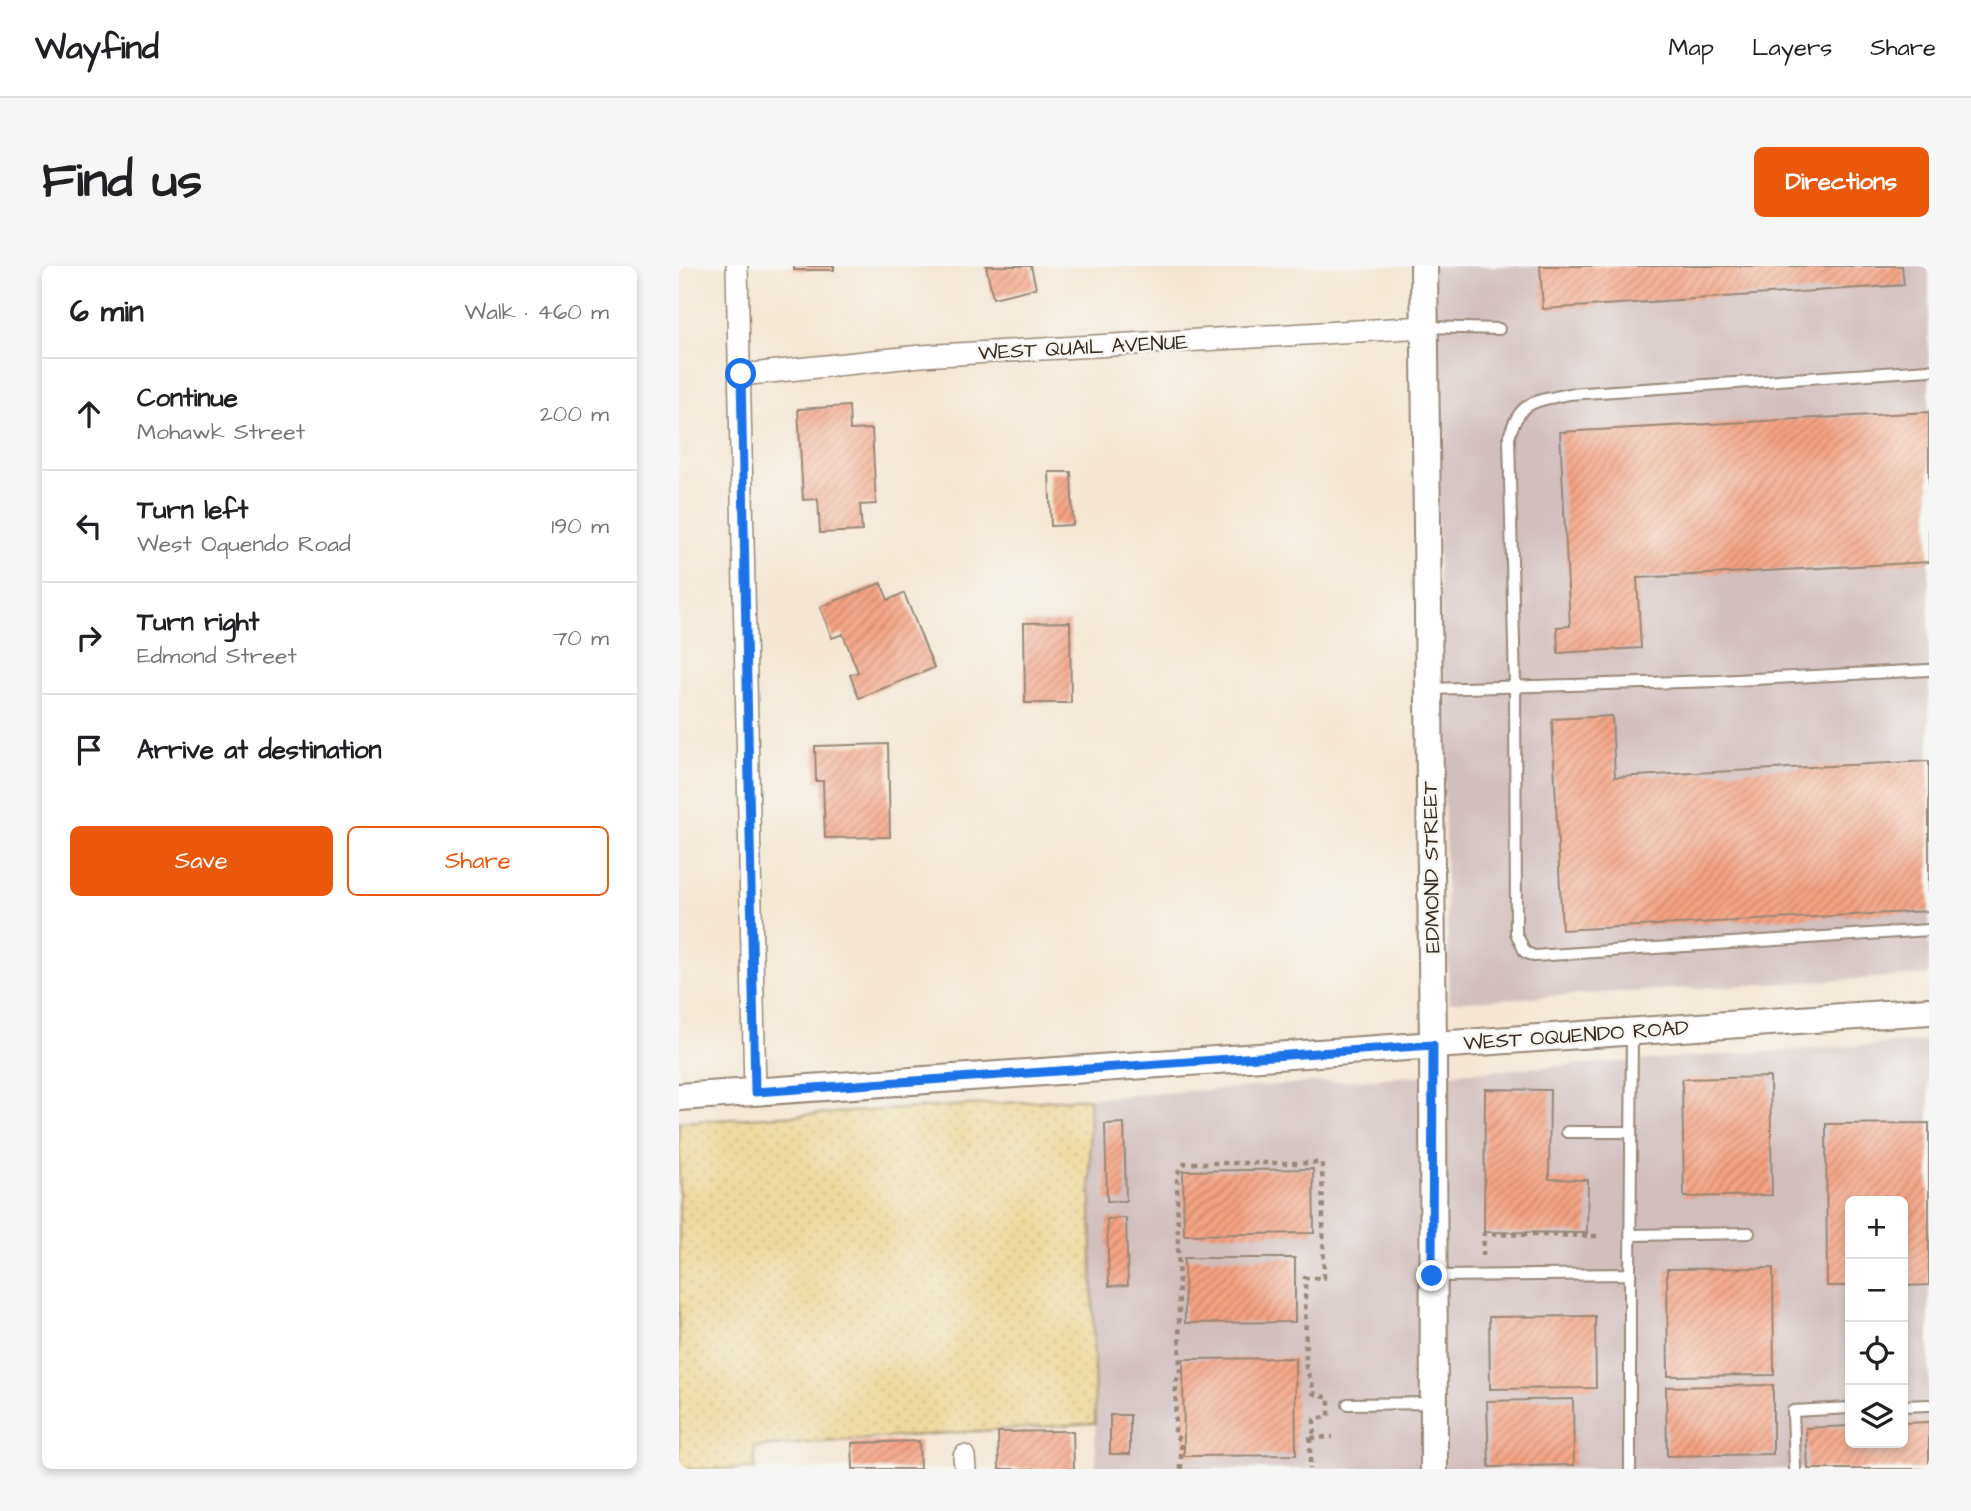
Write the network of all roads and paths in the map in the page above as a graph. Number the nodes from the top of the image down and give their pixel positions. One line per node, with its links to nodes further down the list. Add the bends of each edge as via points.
1 (737, 266): 6 (street)
2 (1424, 266): 3 (street, EDMOND STREET)
3 (1426, 327): 4 (lane); 6 (street, WEST QUAIL AVENUE, via 921,356); 9 (street, EDMOND STREET)
4 (1499, 329)
5 (1929, 370): 8 (lane, via 1569,394 1528,404 1514,418 1509,437)
6 (741, 374): 14 (street)
7 (1929, 670): 8 (lane)
8 (1514, 687): 9 (lane); 10 (lane, via 1516,933 1525,952 1534,956)
9 (1429, 689): 13 (street, EDMOND STREET)
10 (1929, 930)
11 (1929, 1011): 12 (street, WEST OQUENDO ROAD)
12 (1632, 1032): 13 (street, WEST OQUENDO ROAD); 17 (lane)
13 (1433, 1045): 14 (street, WEST OQUENDO ROAD); 23 (street, EDMOND STREET)
14 (755, 1092): 15 (street, WEST OQUENDO ROAD)
15 (679, 1097)
16 (1567, 1132): 17 (lane)
17 (1631, 1132): 19 (lane)
18 (1749, 1233): 19 (lane)
19 (1630, 1235): 22 (lane)
20 (1598, 1236): 21 (path, via 1484,1234)
21 (1483, 1256)
22 (1630, 1274): 23 (lane); 34 (lane)
23 (1432, 1276): 24 (street, EDMOND STREET)
24 (1434, 1403): 25 (lane); 33 (street, EDMOND STREET)
25 (1348, 1404)
26 (1929, 1405): 27 (lane)
27 (1908, 1406)
28 (1845, 1408): 35 (lane, via 1793,1411)
29 (1333, 1437): 30 (path)
30 (1310, 1438): 31 (path, via 1314,1420 1329,1416 1329,1398 1313,1393 1306,1371 1305,1278 1324,1278 1322,1163 1185,1163 1177,1174 1180,1374 1175,1436 1181,1440); 32 (path)
31 (1181, 1469)
32 (1310, 1469)
33 (1434, 1469)
34 (1630, 1469)
35 (1795, 1469)

